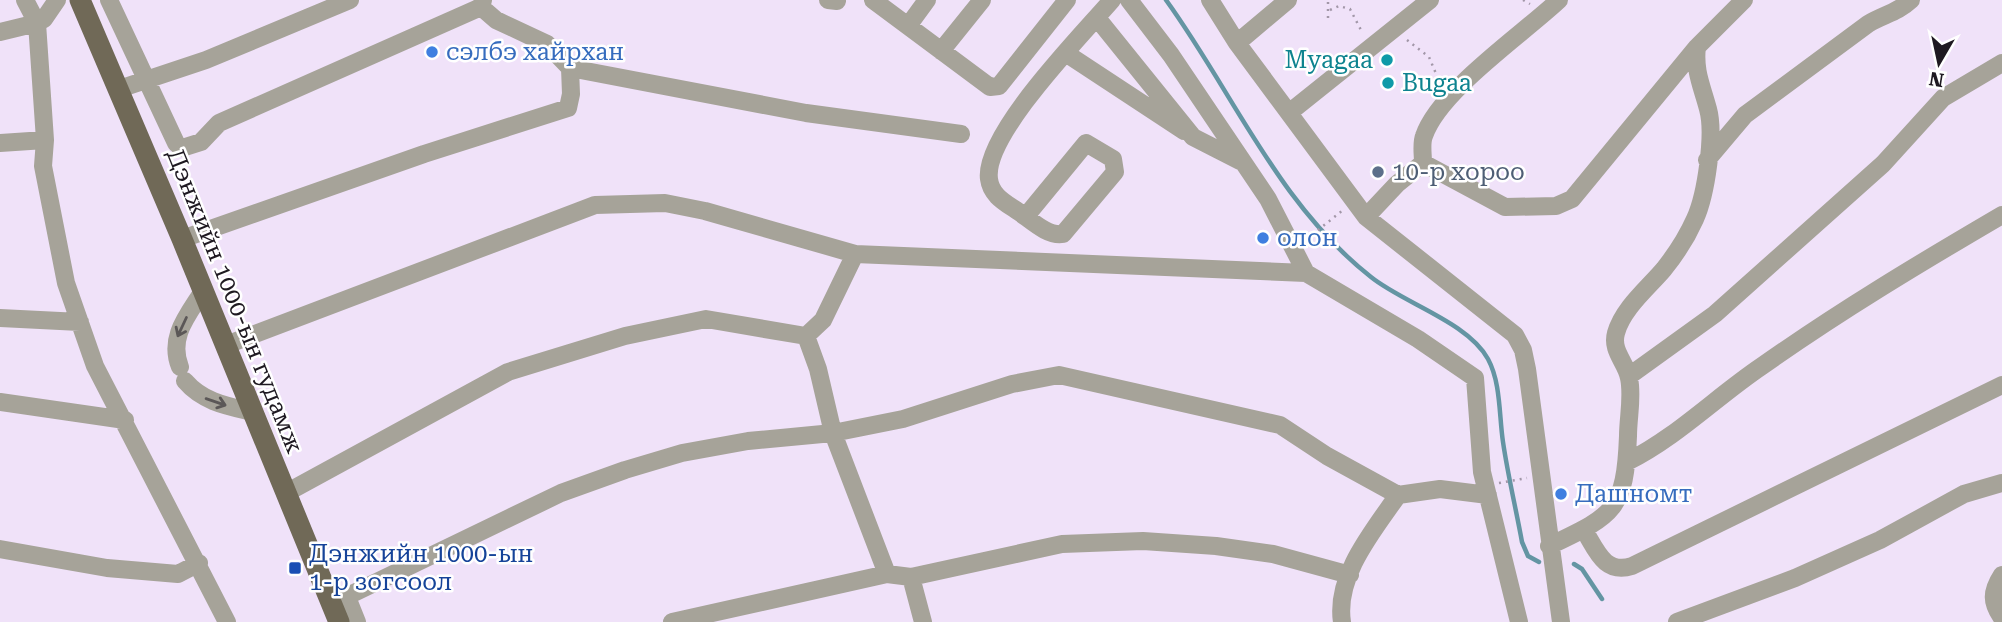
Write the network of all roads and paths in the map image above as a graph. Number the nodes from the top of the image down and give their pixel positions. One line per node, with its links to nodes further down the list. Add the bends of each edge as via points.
1 (25, 0): 23 (street)
2 (80, 0): 36 (main road, Дэнжийн 1000-ын гудамж)
3 (109, 0): 35 (street)
4 (350, 0): 35 (street)
5 (873, 0): 24 (street)
6 (927, 0): 24 (street)
7 (982, 0): 30 (street)
8 (1067, 0): 30 (street, via 999,86 987,85)
9 (1112, 0): 21 (street)
10 (1129, 0): 43 (street)
11 (1210, 0): 27 (street)
12 (1289, 0): 27 (street)
13 (1328, 0): 20 (path)
14 (1430, 0): 25 (street)
15 (1559, 0): 44 (street, via 1466,80 1434,116 1423,137)
16 (1744, 0): 29 (street)
17 (1911, 0): 42 (street, via 1897,13 1868,24 1745,115)
18 (56, 3): 23 (street)
19 (482, 4): 33 (street, via 496,20 547,44); 35 (street, via 219,123 201,142 183,148 176,143)
20 (1330, 10): 22 (path); 28 (path, via 1339,6 1350,9)
21 (1097, 18): 31 (street); 39 (street)
22 (1328, 18)
23 (41, 21): 26 (street); 40 (street)
24 (908, 26): 30 (street)
25 (1398, 26): 28 (street); 34 (path, via 1405,38 1429,57)
26 (0, 32)
27 (1237, 43): 37 (street)
28 (1371, 47): 37 (street)
29 (1697, 47): 42 (street, via 1697,74 1711,124); 44 (street, via 1572,199 1556,206 1505,207)
30 (941, 51)
31 (1067, 54): 39 (street); 47 (street, via 1011,120 988,164 995,196)
32 (2002, 63): 58 (street, via 1943,98 1883,164 1715,314)
33 (570, 68): 38 (street, via 806,113); 49 (street, via 568,108)
34 (1437, 76)
35 (147, 80): 36 (street)
36 (119, 89): 49 (main road, Дэнжийн 1000-ын гудамж)
37 (1290, 112): 48 (street)
38 (961, 134)
39 (1193, 136): 43 (street)
40 (45, 140): 41 (street); 55 (street, via 46,179 66,283)
41 (0, 144)
42 (1707, 160): 58 (street, via 1696,217 1683,242 1616,333 1615,347)
43 (1240, 161): 50 (street, via 1281,221)
44 (1423, 163): 48 (street)
45 (1339, 214): 50 (path)
46 (2002, 215): 64 (street, via 1847,306 1750,374 1661,445)
47 (1026, 216): 47 (street, via 1053,235 1063,234 1115,172 1113,159 1087,143)
48 (1366, 217): 71 (street, via 1515,335 1527,369)
49 (182, 239): 53 (main road, Дэнжийн 1000-ын гудамж)
50 (1294, 250): 52 (street)
51 (855, 254): 52 (street); 56 (street, via 823,320); 57 (street, via 665,203 595,205)
52 (1306, 273): 67 (street, via 1472,375)
53 (203, 291): 57 (main road, Дэнжийн 1000-ын гудамж); 61 (street, one-way to 61, via 179,328 175,355 194,392)
54 (0, 318): 55 (street)
55 (80, 322): 62 (street, via 95,366)
56 (806, 336): 63 (street); 68 (street, via 706,319 644,330 508,372)
57 (226, 345): 61 (main road, Дэнжийн 1000-ын гудамж)
58 (1629, 376): 64 (street)
59 (2002, 385): 70 (street, via 1632,566 1609,567)
60 (0, 402): 62 (street)
61 (253, 412): 68 (main road, Дэнжийн 1000-ын гудамж)
62 (125, 421): 73 (street)
63 (833, 433): 69 (street, via 903,419 1012,384 1059,375 1280,425); 74 (street); 78 (street, via 748,441 625,470 561,493)
64 (1627, 462): 70 (street, via 1616,505)
65 (1525, 478): 67 (path)
66 (2002, 483): 87 (street, via 1964,494 1880,540 1795,578)
67 (1487, 490): 69 (street, via 1440,489); 85 (street)
68 (286, 493): 78 (main road, Дэнжийн 1000-ын гудамж)
69 (1398, 495): 75 (street, via 1364,544)
70 (1584, 530): 71 (street)
71 (1549, 546): 86 (street)
72 (0, 548): 73 (street, via 107,568 178,574)
73 (199, 563): 80 (street)
74 (887, 574): 77 (street); 82 (street)
75 (1350, 575): 77 (street, via 1273,554 1143,541 1062,544); 84 (street, via 1339,605)
76 (2002, 575): 79 (street, via 1993,589 1993,602)
77 (911, 577): 83 (street)
78 (339, 608): 81 (street)
79 (2002, 618)
80 (228, 622)
81 (357, 622)
82 (672, 622)
83 (923, 622)
84 (1342, 622)
85 (1520, 622)
86 (1561, 622)
87 (1677, 622)

